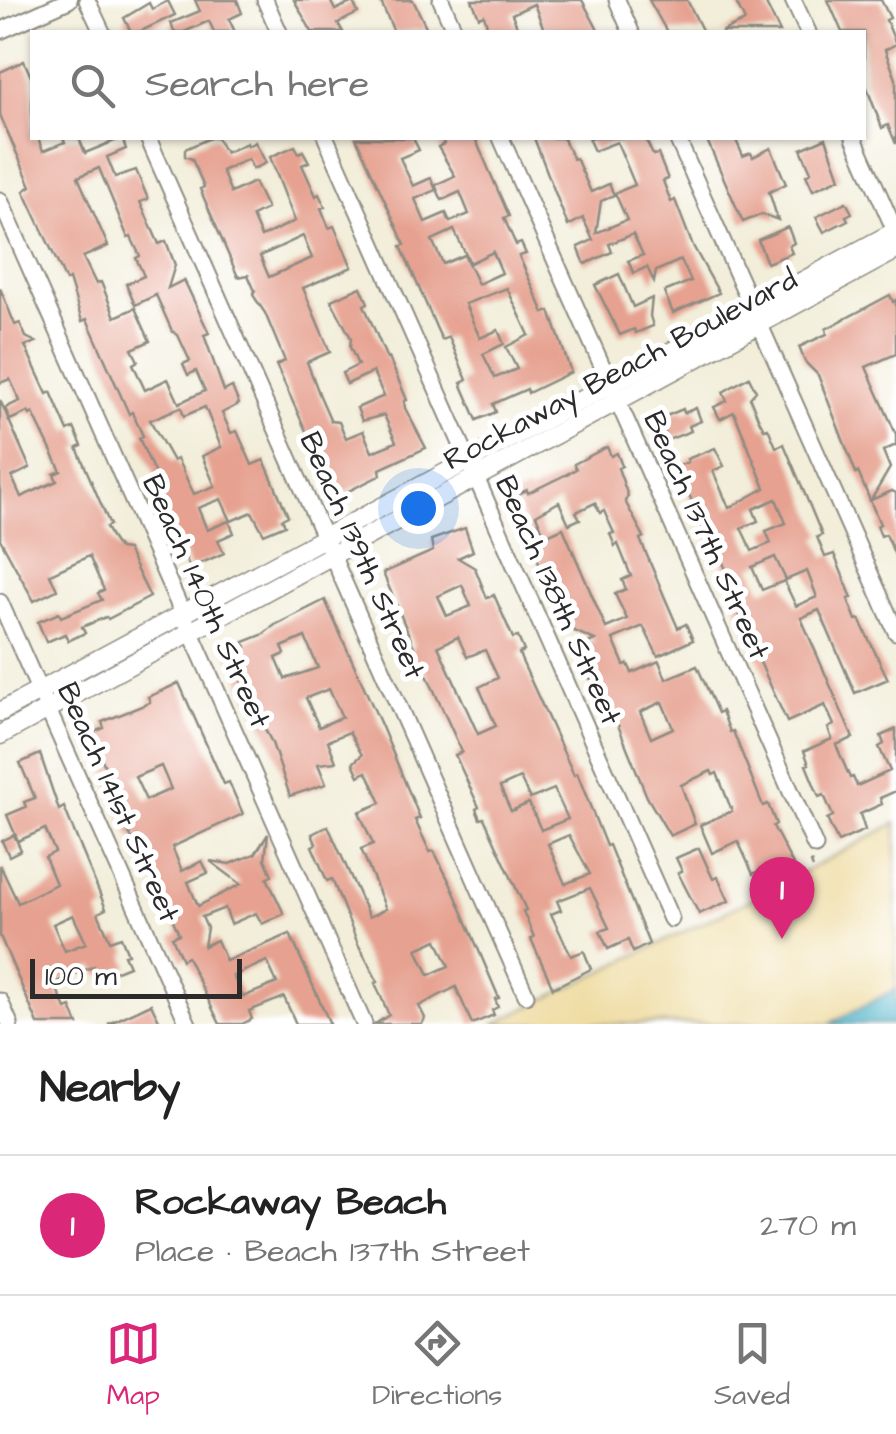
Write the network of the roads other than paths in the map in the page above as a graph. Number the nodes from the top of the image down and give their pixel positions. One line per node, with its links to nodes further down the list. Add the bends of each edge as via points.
1 (69, 0): 7 (street)
2 (87, 0): 8 (street)
3 (265, 0): 9 (street)
4 (441, 0): 10 (street)
5 (616, 0): 11 (street)
6 (794, 0): 12 (street)
7 (0, 30)
8 (101, 30)
9 (279, 30)
10 (454, 30)
11 (630, 30)
12 (807, 30)
13 (149, 140): 24 (street, Beach 139th Street)
14 (327, 140): 23 (street, Beach 138th Street)
15 (502, 140): 22 (street, Beach 137th Street)
16 (678, 140): 21 (street)
17 (855, 140): 19 (street)
18 (0, 200): 26 (street, Beach 140th Street)
19 (896, 232): 21 (street, Rockaway Beach Boulevard)
20 (896, 250): 21 (street, Rockaway Beach Boulevard)
21 (756, 316): 22 (street, Rockaway Beach Boulevard); 27 (street)
22 (614, 393): 23 (street, Rockaway Beach Boulevard); 31 (street, Beach 137th Street)
23 (472, 470): 24 (street, Rockaway Beach Boulevard); 32 (street, Beach 138th Street)
24 (329, 546): 26 (street, Rockaway Beach Boulevard); 33 (street, Beach 139th Street)
25 (0, 602): 28 (street, Beach 141st Street)
26 (186, 623): 28 (street, Rockaway Beach Boulevard); 37 (street, Beach 140th Street)
27 (896, 632)
28 (43, 701): 29 (street, Rockaway Beach Boulevard); 30 (street, Rockaway Beach Boulevard); 36 (street, Beach 141st Street)
29 (0, 712)
30 (0, 735)
31 (815, 846)
32 (670, 919)
33 (526, 995)
34 (0, 1001): 35 (street)
35 (10, 1024)
36 (188, 1024)
37 (364, 1024)

